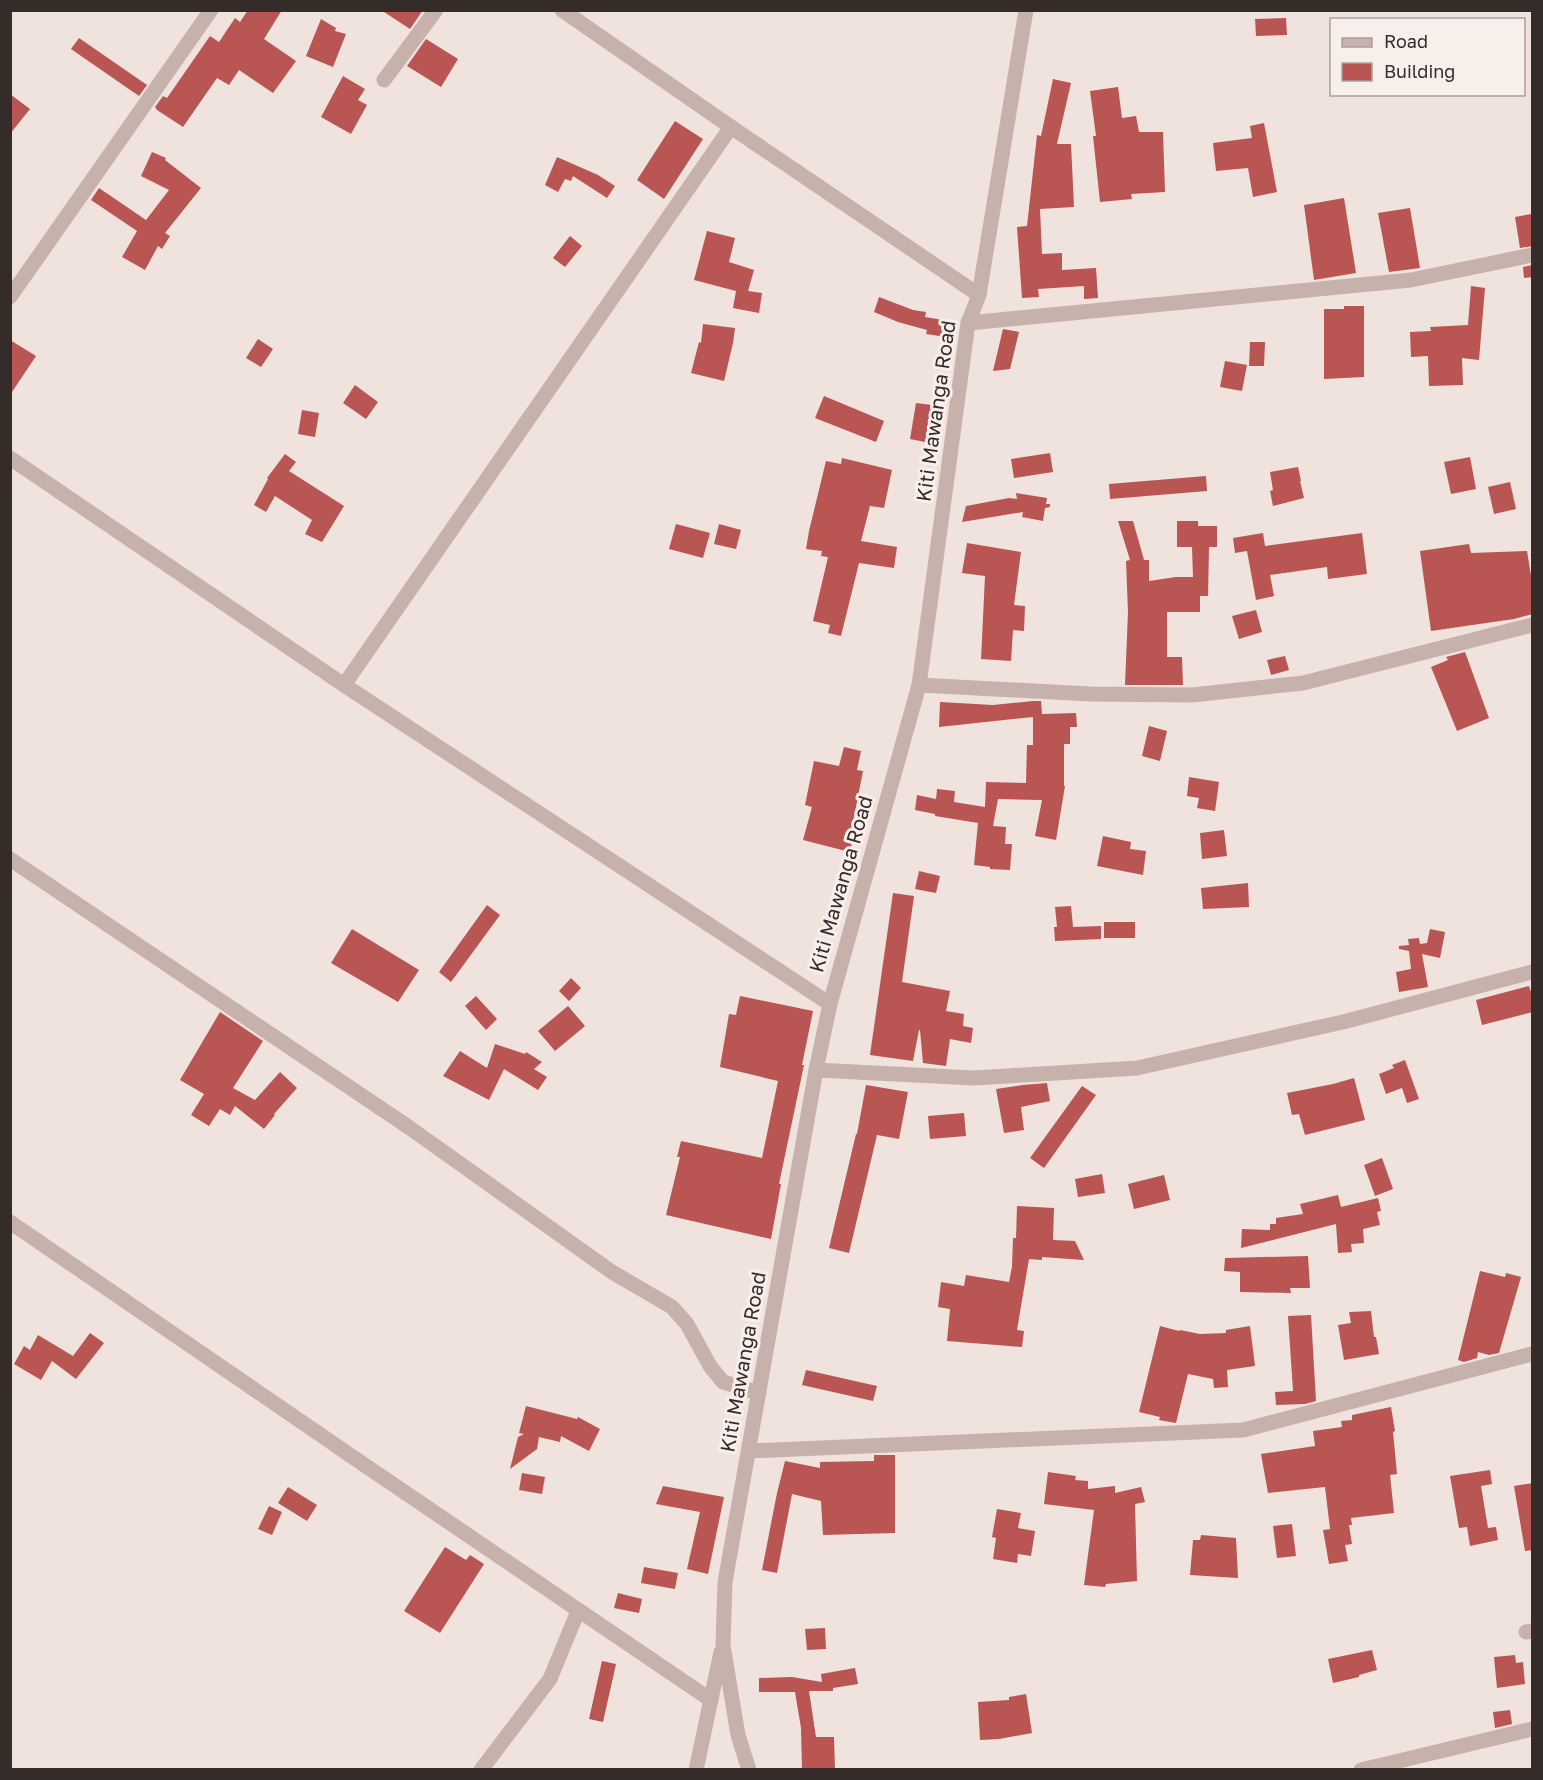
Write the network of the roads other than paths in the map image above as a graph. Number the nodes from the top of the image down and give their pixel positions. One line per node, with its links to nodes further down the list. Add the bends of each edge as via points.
1 (211, 10): 9 (street)
2 (436, 10): 5 (street)
3 (562, 10): 6 (street)
4 (1026, 10): 8 (street, Kiti Mawanga Road)
5 (384, 80)
6 (731, 127): 8 (street); 13 (street)
7 (1533, 255): 10 (street, via 1411,280)
8 (979, 295): 10 (street, Kiti Mawanga Road)
9 (10, 297)
10 (968, 323): 14 (street, Kiti Mawanga Road)
11 (10, 458): 13 (street)
12 (1533, 625): 14 (street, via 1303,683 1203,694 1090,694)
13 (344, 685): 17 (street)
14 (919, 685): 17 (street, Kiti Mawanga Road)
15 (10, 859): 21 (street, via 410,1128 612,1272 672,1307 723,1382)
16 (1533, 972): 18 (street, via 1343,1022 1137,1068 974,1078)
17 (830, 1004): 18 (street, Kiti Mawanga Road)
18 (816, 1070): 21 (street, Kiti Mawanga Road)
19 (10, 1221): 23 (street)
20 (1533, 1354): 22 (street, via 1243,1430)
21 (759, 1393): 22 (street, Kiti Mawanga Road)
22 (749, 1451): 24 (street, Kiti Mawanga Road, via 725,1582)
23 (578, 1611): 25 (street); 27 (street, via 550,1679)
24 (723, 1645): 25 (street); 29 (street, Kiti Mawanga Road, via 738,1735)
25 (711, 1700): 28 (street)
26 (1533, 1729): 30 (street)
27 (481, 1770)
28 (696, 1770)
29 (749, 1770)
30 (1361, 1770)

